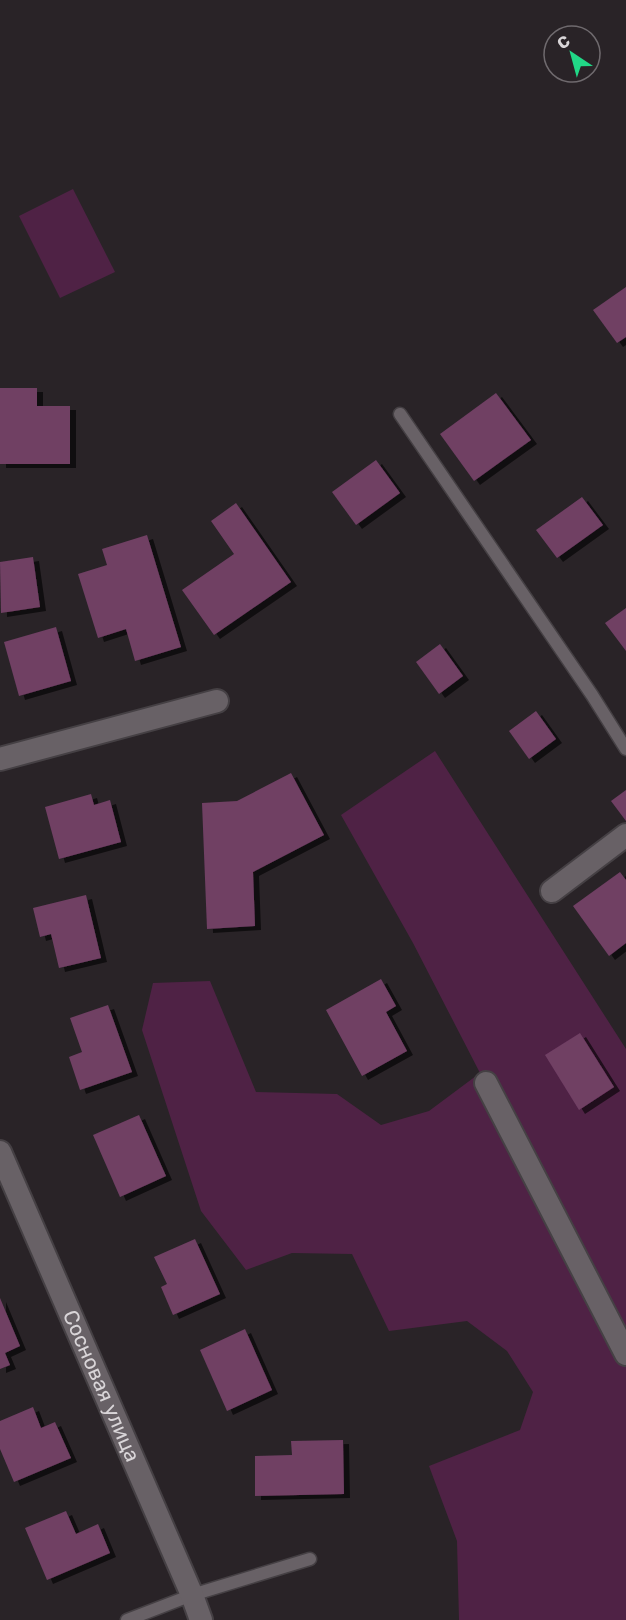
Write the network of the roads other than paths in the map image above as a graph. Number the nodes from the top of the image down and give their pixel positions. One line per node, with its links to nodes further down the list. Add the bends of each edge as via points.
1 (400, 414): 3 (lane)
2 (217, 701): 4 (street)
3 (626, 748)
4 (0, 759)
5 (626, 835): 6 (street)
6 (552, 891)
7 (486, 1083): 9 (street)
8 (0, 1152): 11 (street, Сосновая улица)
9 (626, 1354)
10 (310, 1559): 11 (lane)
11 (192, 1595): 12 (lane); 13 (street, Сосновая улица)
12 (127, 1620)
13 (201, 1620)

